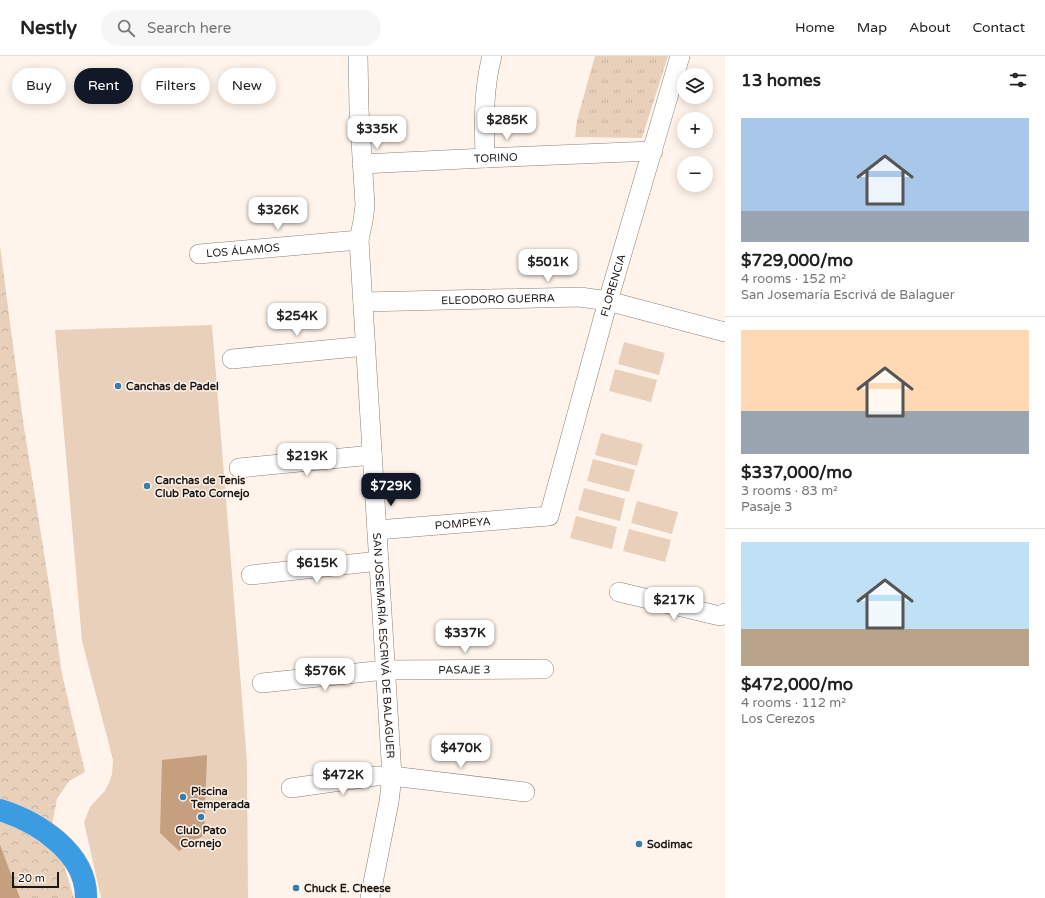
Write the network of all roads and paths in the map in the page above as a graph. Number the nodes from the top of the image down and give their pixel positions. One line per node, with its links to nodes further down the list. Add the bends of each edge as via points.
1 (358, 56): 6 (street, SAN JOSEMARÍA ESCRIVÁ DE BALAGUER)
2 (492, 56): 5 (street, via 485,94)
3 (680, 56): 4 (street, FLORENCIA)
4 (653, 151): 5 (street, TORINO); 9 (street, FLORENCIA)
5 (485, 158): 6 (street, TORINO)
6 (362, 164): 7 (street, SAN JOSEMARÍA ESCRIVÁ DE BALAGUER, via 364,205)
7 (359, 240): 8 (street, LOS ÁLAMOS); 10 (street, SAN JOSEMARÍA ESCRIVÁ DE BALAGUER)
8 (199, 254)
9 (608, 301): 10 (street, ELEODORO GUERRA, via 580,298); 11 (street, ELEODORO GUERRA); 16 (street, FLORENCIA)
10 (363, 302): 12 (street, SAN JOSEMARÍA ESCRIVÁ DE BALAGUER)
11 (725, 332)
12 (366, 346): 13 (street); 14 (street, SAN JOSEMARÍA ESCRIVÁ DE BALAGUER)
13 (232, 359)
14 (372, 455): 15 (street); 17 (street, SAN JOSEMARÍA ESCRIVÁ DE BALAGUER)
15 (239, 468)
16 (549, 516): 17 (street, POMPEYA)
17 (377, 530): 18 (street, SAN JOSEMARÍA ESCRIVÁ DE BALAGUER)
18 (379, 561): 19 (street); 23 (street, SAN JOSEMARÍA ESCRIVÁ DE BALAGUER)
19 (251, 575)
20 (619, 592): 21 (street, via 720,616)
21 (725, 613)
22 (544, 669): 23 (street, PASAJE 3)
23 (385, 670): 24 (street, PASAJE 3); 25 (street, SAN JOSEMARÍA ESCRIVÁ DE BALAGUER)
24 (262, 683)
25 (392, 776): 26 (street); 27 (street); 30 (street, SAN JOSEMARÍA ESCRIVÁ DE BALAGUER)
26 (291, 788)
27 (526, 792)
28 (0, 810): 29 (highway, via 16,815 46,832 65,850 79,868)
29 (86, 898)
30 (370, 898)

